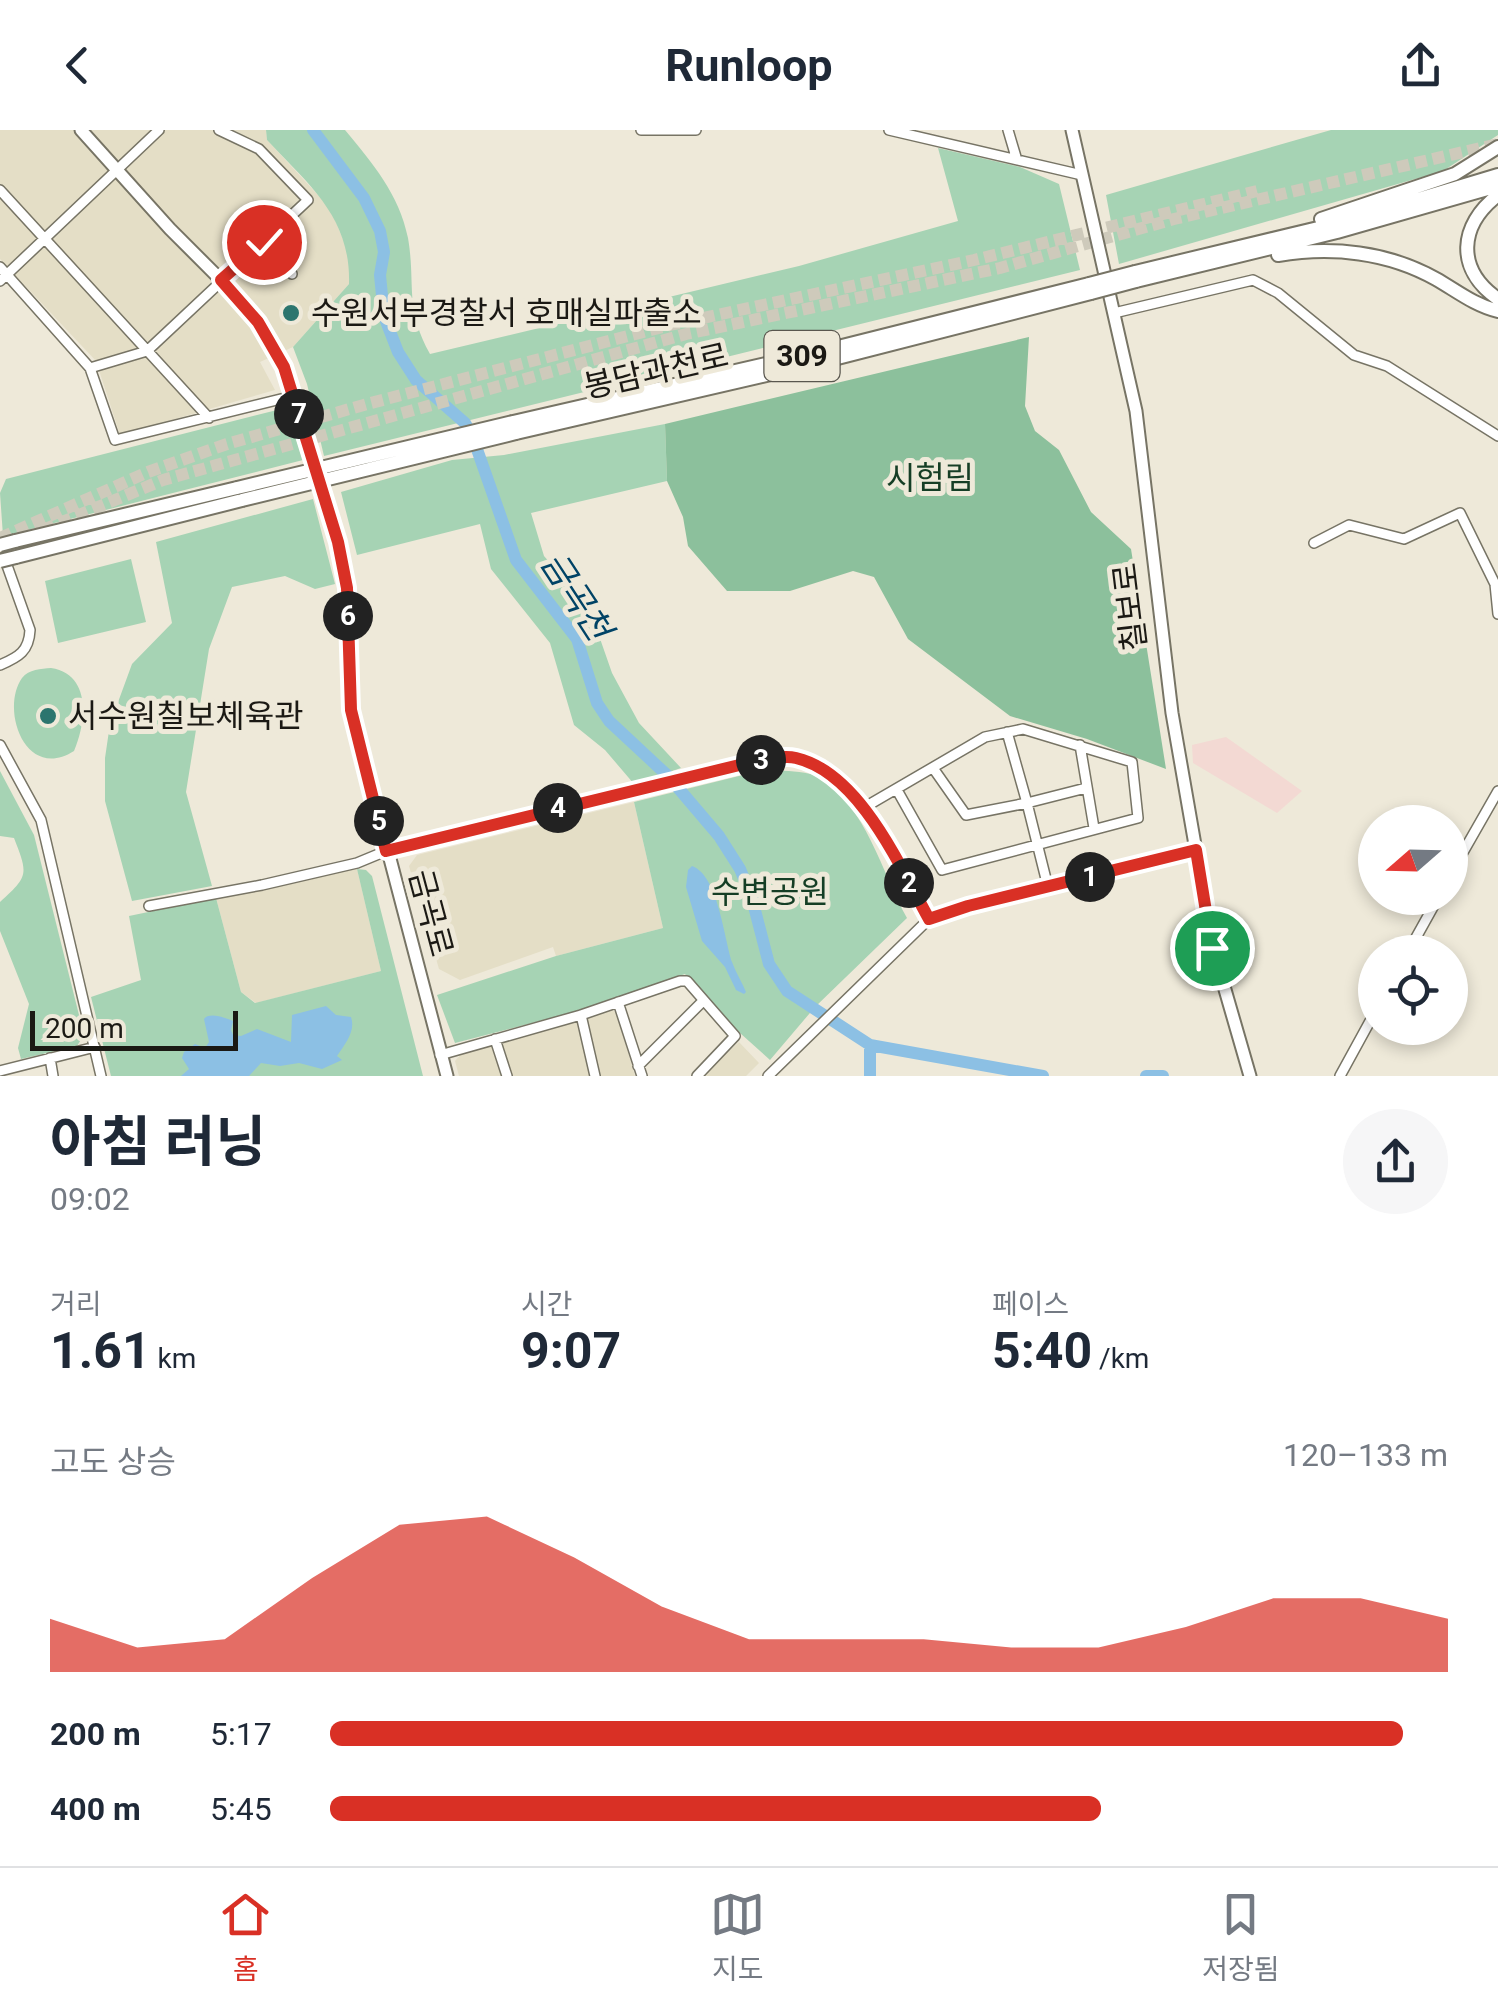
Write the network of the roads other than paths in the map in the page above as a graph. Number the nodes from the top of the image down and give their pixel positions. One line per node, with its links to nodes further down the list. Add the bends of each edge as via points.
1 (81, 130): 12 (main road, 금곡로)
2 (159, 130): 12 (street)
3 (219, 130): 19 (street, via 259,148 308,200)
4 (641, 130): 5 (street)
5 (696, 130)
6 (890, 130): 9 (street)
7 (1008, 130): 11 (street)
8 (1072, 130): 13 (main road, 칠보로)
9 (937, 135): 11 (street)
10 (1498, 147): 20 (highway, via 1442,179 1279,231)
11 (1016, 157): 13 (street)
12 (116, 170): 18 (street); 23 (main road, 금곡로)
13 (1082, 175): 25 (main road, 칠보로)
14 (1498, 175): 20 (highway, 봉담과천로 / 309)
15 (1498, 186): 20 (highway, 봉담과천로 / 309)
16 (0, 190): 18 (street)
17 (1498, 195): 24 (highway, via 1478,213 1467,242 1473,272)
18 (44, 238): 21 (street); 27 (street)
19 (264, 242): 22 (street); 23 (street)
20 (1250, 250): 26 (highway, via 1384,258); 32 (highway, 봉담과천로 / 309, bridge, via 818,363)
21 (2, 274): 28 (street)
22 (292, 274)
23 (221, 280): 27 (street); 29 (main road, 금곡로, via 258,322)
24 (1498, 298)
25 (1114, 312): 31 (street, via 1253,280 1354,355 1387,366); 50 (main road, 칠보로, via 1136,411 1172,713)
26 (1498, 312)
27 (147, 351): 28 (street); 30 (street)
28 (90, 368): 30 (street, via 115,440)
29 (293, 396): 30 (street); 51 (main road, 금곡로, via 341,554 351,710)
30 (209, 418)
31 (1498, 436)
32 (240, 494): 34 (highway, 봉담과천로 / 309, bridge); 35 (highway, 봉담과천로 / 309, bridge)
33 (1314, 543): 36 (street, via 1349,526 1404,539 1460,513 1495,584)
34 (0, 545): 37 (street, via 30,630 26,649)
35 (0, 562)
36 (1498, 614)
37 (0, 665)
38 (1006, 732): 40 (street, via 1023,729); 41 (street); 45 (street)
39 (0, 745): 60 (street, via 41,820)
40 (1080, 745): 42 (street); 47 (street, via 1132,762 1138,818)
41 (933, 768): 44 (street); 45 (street, via 966,815)
42 (1086, 788): 45 (street); 47 (street)
43 (1498, 788): 48 (street)
44 (897, 790): 46 (street); 49 (street, via 942,870)
45 (1027, 802): 49 (street)
46 (865, 806): 51 (street, via 822,768 794,757); 54 (street)
47 (1094, 828): 49 (street)
48 (1468, 840)
49 (1035, 844): 52 (street)
50 (1196, 850): 52 (street); 72 (main road, 칠보로, via 1212,948)
51 (386, 851): 53 (street, via 338,868); 61 (main road, 금곡로)
52 (1048, 887): 54 (street)
53 (149, 906)
54 (929, 919): 71 (street)
55 (618, 1002): 56 (street, via 680,981); 57 (street); 64 (street)
56 (702, 1002): 64 (street); 70 (street, via 735,1036)
57 (581, 1015): 58 (street); 69 (street)
58 (495, 1039): 61 (street); 68 (street)
59 (1358, 1044): 73 (street)
60 (95, 1047): 62 (street); 66 (street)
61 (440, 1055): 67 (main road, 금곡로)
62 (50, 1058): 63 (street); 65 (street)
63 (0, 1071)
64 (640, 1071)
65 (52, 1076)
66 (101, 1076)
67 (447, 1076)
68 (507, 1076)
69 (596, 1076)
70 (698, 1076)
71 (768, 1076)
72 (1250, 1076)
73 (1341, 1076)

